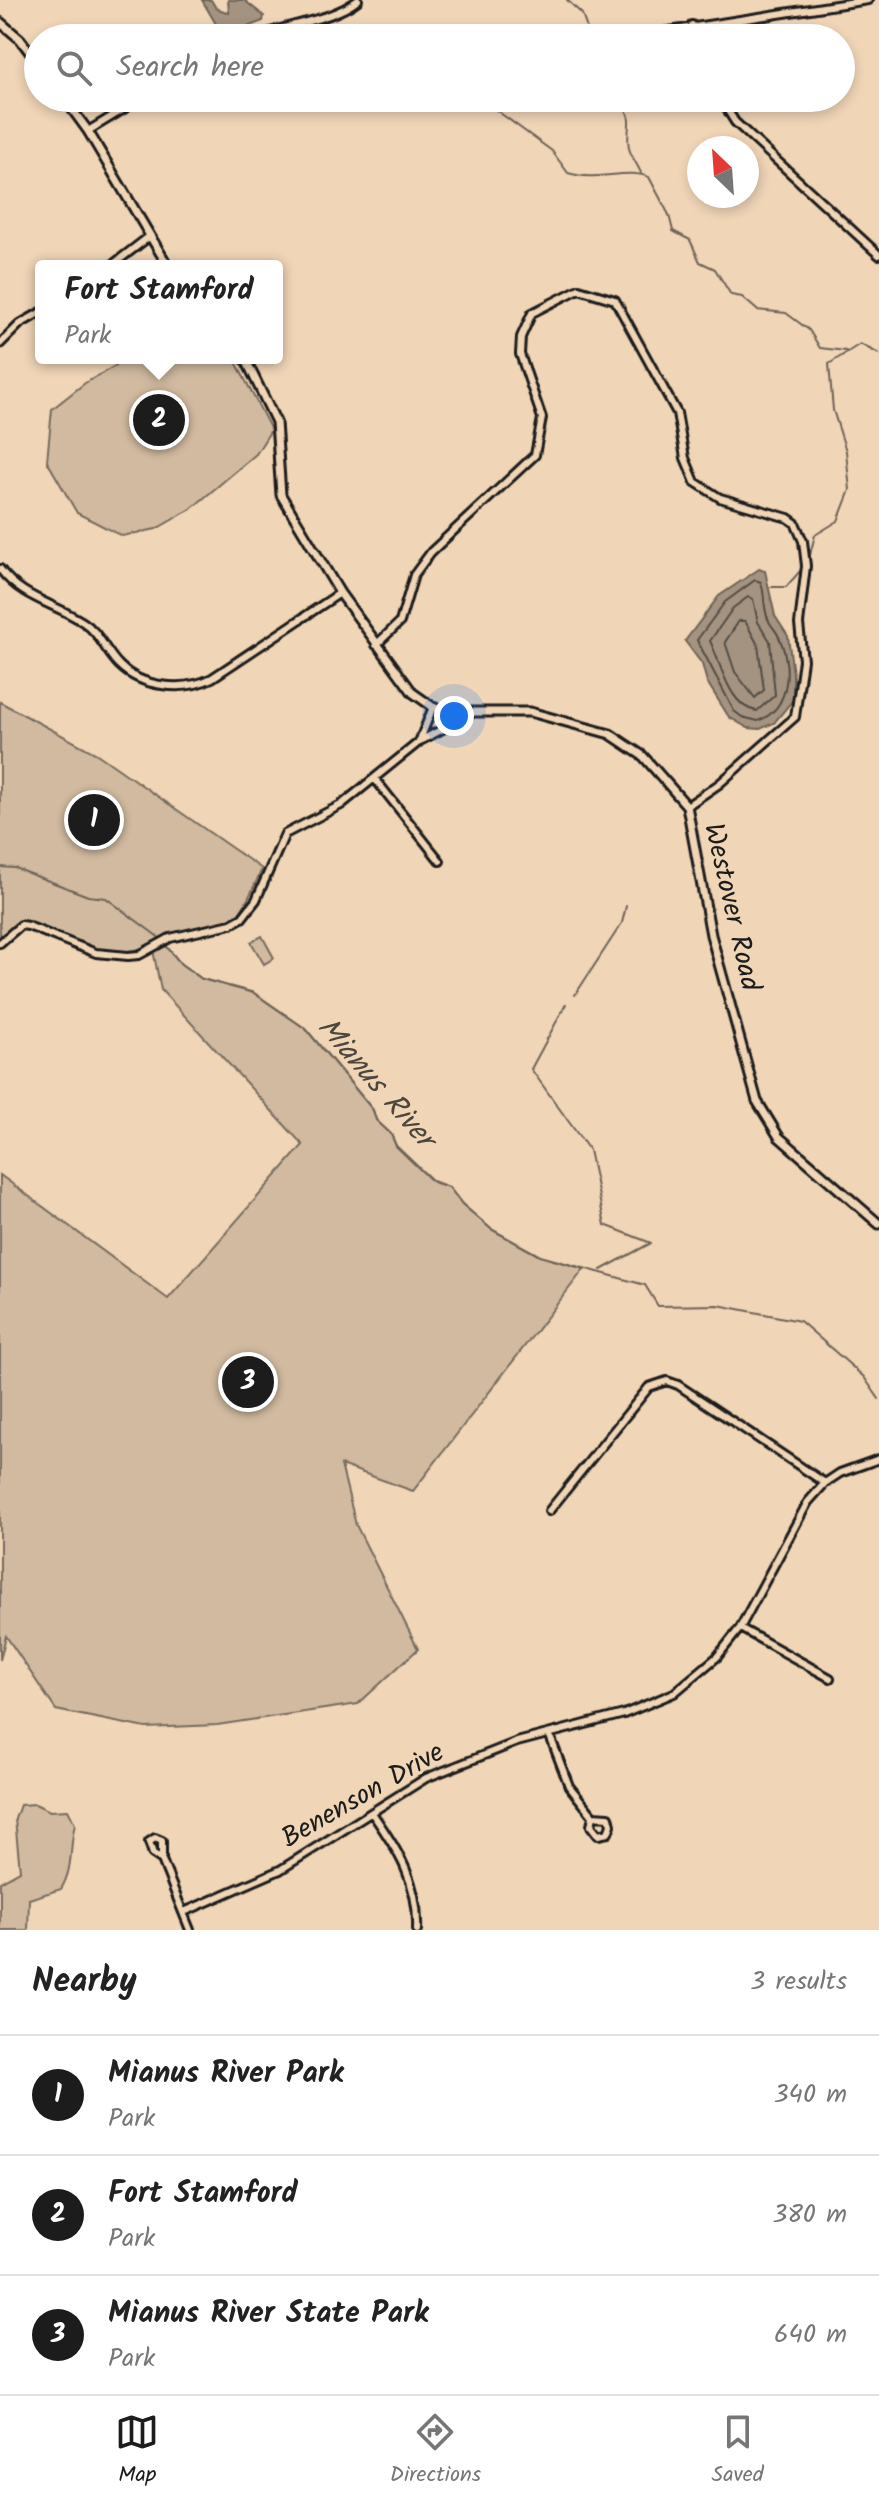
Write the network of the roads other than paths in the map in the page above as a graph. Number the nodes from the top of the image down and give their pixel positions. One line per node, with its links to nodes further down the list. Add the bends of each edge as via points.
1 (358, 0): 4 (street, via 333,13)
2 (868, 0): 5 (street)
3 (0, 22): 6 (street)
4 (289, 24)
5 (699, 24)
6 (24, 44)
7 (74, 112): 10 (street)
8 (119, 112): 10 (street)
9 (729, 112): 12 (street)
10 (88, 131): 11 (street)
11 (150, 236): 13 (street); 14 (street)
12 (879, 255)
13 (119, 260)
14 (164, 260)
15 (35, 315): 16 (street)
16 (0, 344)
17 (248, 364): 19 (street, via 276,422 281,495)
18 (0, 569): 19 (street, via 20,590 92,627 119,666 160,685 190,685 212,678)
19 (340, 593): 20 (street)
20 (376, 645): 21 (street, via 413,693); 25 (street, via 400,622 414,575 431,552 537,451 542,418 520,354 532,313 579,289 615,300 677,413 695,482 720,498 788,518 795,523 805,554 799,624 803,660 795,717)
21 (433, 707): 22 (street, Westover Road); 23 (street)
22 (471, 714): 23 (street); 25 (street, Westover Road, via 530,712 610,734 643,756)
23 (419, 742): 24 (street)
24 (375, 779): 26 (street); 27 (street, via 341,805 285,834 256,900 242,918 214,931 170,938 139,955 107,955 21,925)
25 (687, 806): 28 (street, Westover Road, via 711,935 757,1101 779,1137)
26 (440, 861)
27 (0, 943)
28 (879, 1224)
29 (879, 1459): 30 (street)
30 (825, 1483): 31 (street, via 667,1381 649,1387); 32 (street, Benenson Drive, via 808,1502)
31 (549, 1511)
32 (740, 1628): 33 (street); 34 (street, Benenson Drive, via 699,1674 651,1704)
33 (830, 1678)
34 (550, 1736): 35 (street, Benenson Drive, via 517,1742 426,1778); 36 (street, via 569,1786)
35 (372, 1813): 38 (street, Benenson Drive, via 280,1870); 40 (street, via 412,1880)
36 (593, 1816)
37 (162, 1860): 38 (street)
38 (184, 1912): 39 (street)
39 (190, 1930)
40 (417, 1930)

